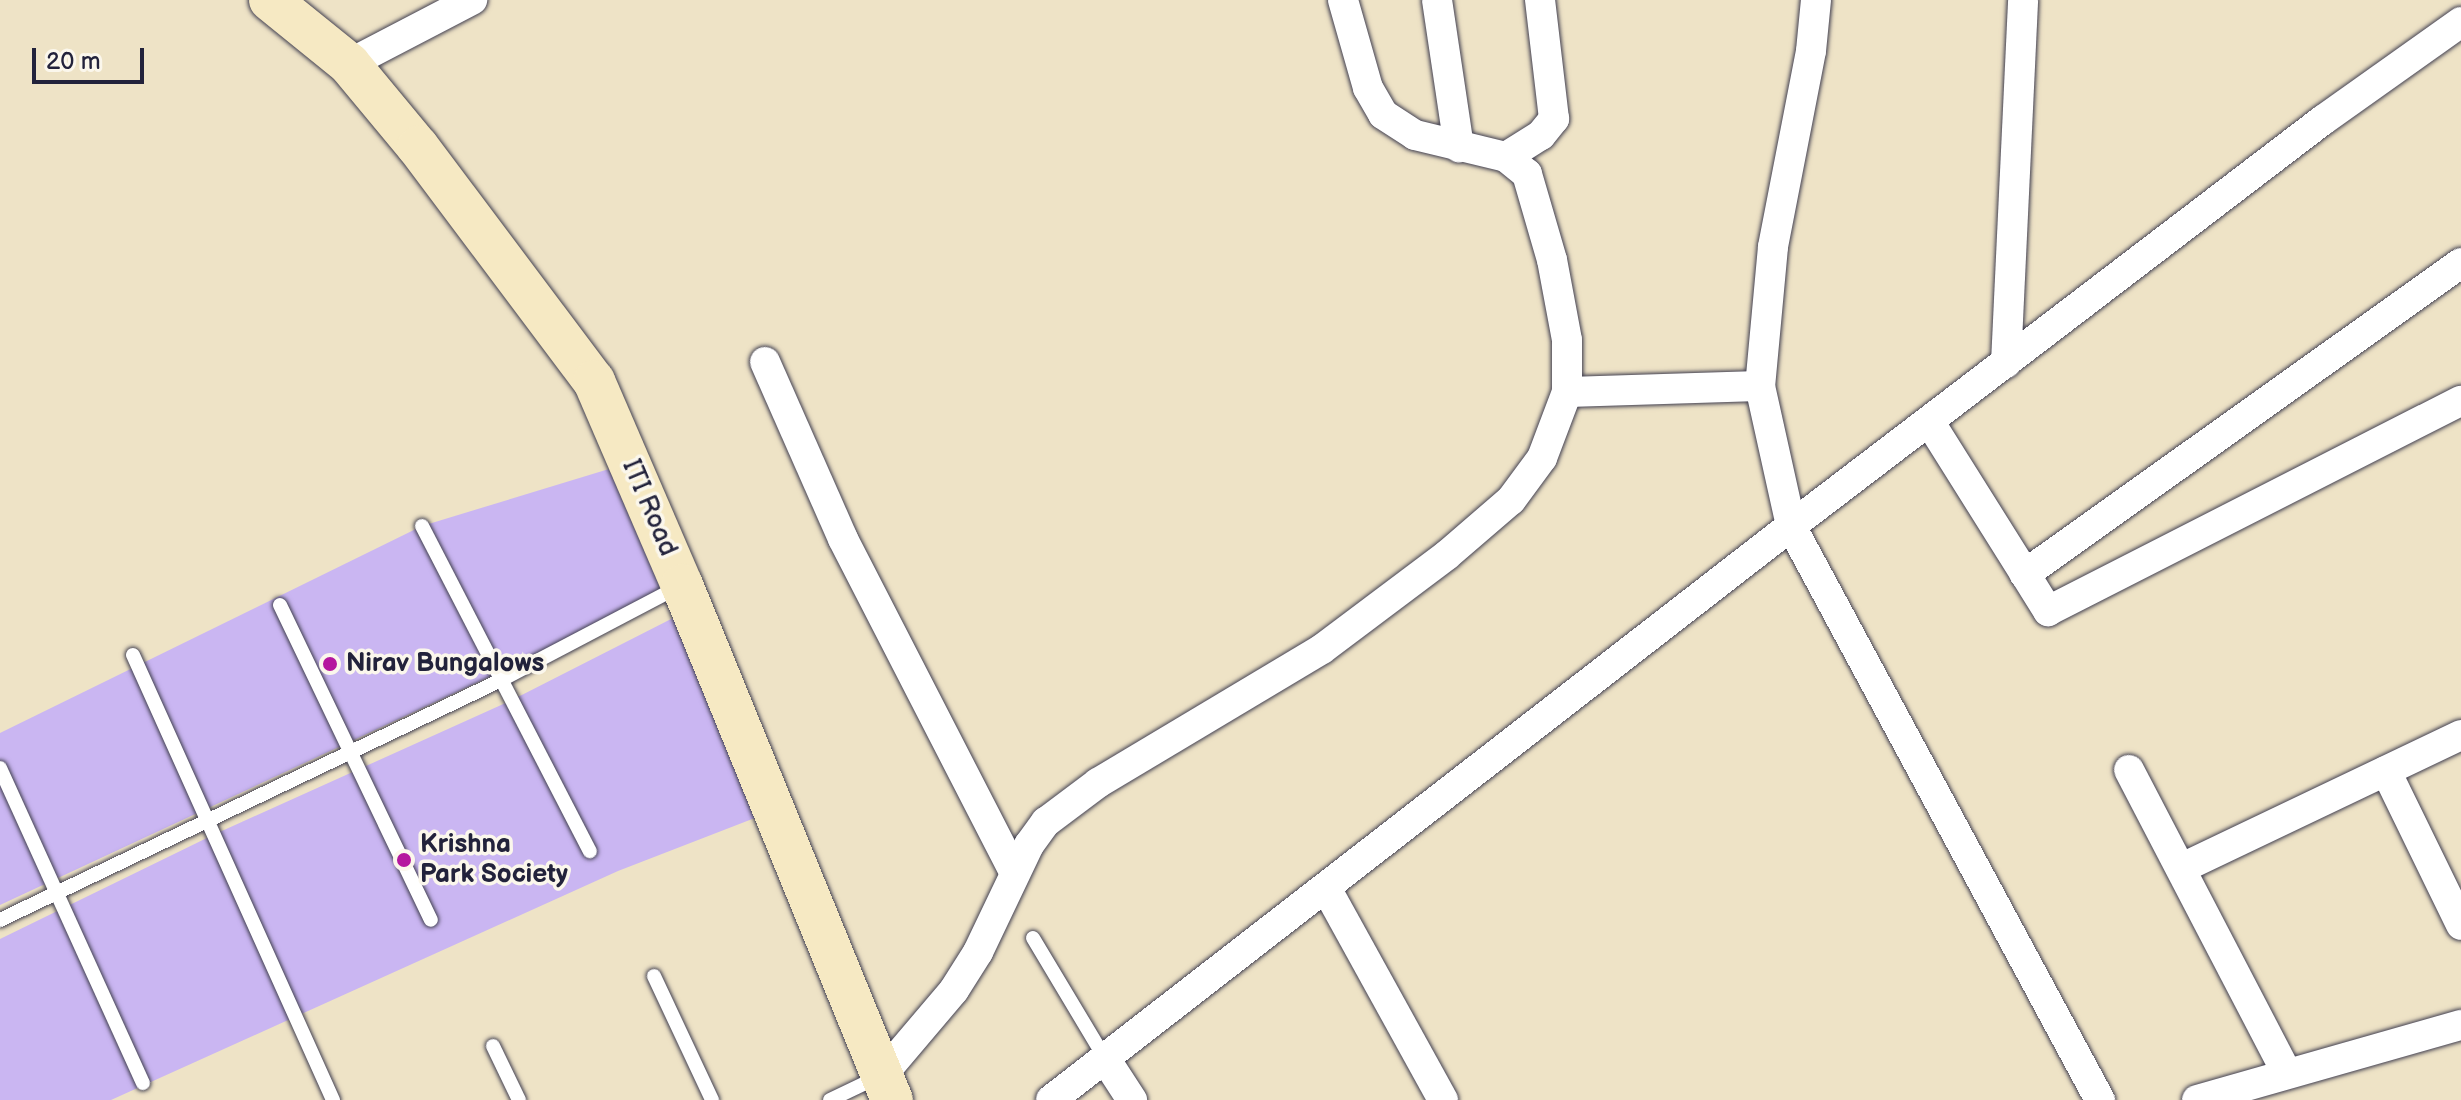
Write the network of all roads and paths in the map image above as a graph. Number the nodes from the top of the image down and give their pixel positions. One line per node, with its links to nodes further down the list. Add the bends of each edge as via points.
1 (270, 0): 9 (main road, ITI Road)
2 (472, 0): 9 (street)
3 (1343, 0): 10 (street, via 1368,88 1383,114 1415,135)
4 (1437, 0): 10 (street)
5 (1540, 0): 11 (street, via 1554,119 1541,135)
6 (1816, 0): 15 (street, via 1773,247)
7 (2023, 0): 14 (street)
8 (2461, 22): 14 (street, via 2323,120)
9 (349, 64): 22 (main road, ITI Road, via 594,381)
10 (1459, 147): 11 (street)
11 (1506, 157): 16 (street, via 1527,174 1552,260 1567,340)
12 (2461, 263): 21 (street)
13 (765, 362): 34 (street, via 843,539)
14 (2006, 363): 18 (street)
15 (1760, 386): 16 (street); 20 (street)
16 (1567, 392): 34 (street, via 1542,458 1511,500 1322,649 1066,804 1029,845)
17 (2461, 401): 21 (street, via 2048,611)
18 (1929, 421): 20 (street); 21 (street)
19 (422, 526): 25 (lane)
20 (1791, 526): 35 (street); 55 (street)
21 (2025, 574)
22 (682, 585): 25 (lane); 47 (main road, ITI Road)
23 (280, 605): 27 (lane)
24 (133, 655): 31 (lane)
25 (499, 681): 27 (lane); 32 (lane)
26 (2461, 735): 30 (street)
27 (348, 751): 31 (lane); 38 (lane)
28 (0, 768): 36 (lane)
29 (2129, 770): 33 (street)
30 (2386, 771): 33 (street); 39 (street)
31 (206, 818): 36 (lane); 48 (lane)
32 (590, 851)
33 (2182, 868): 45 (street)
34 (1015, 873): 47 (street, via 978,952)
35 (1326, 888): 44 (street); 54 (street)
36 (56, 893): 37 (lane); 46 (lane)
37 (0, 920)
38 (431, 920)
39 (2461, 925)
40 (1033, 938): 44 (lane)
41 (654, 976): 50 (lane)
42 (2461, 1025): 45 (street)
43 (493, 1046): 49 (lane)
44 (1106, 1060): 52 (street); 53 (street)
45 (2286, 1072): 56 (street)
46 (143, 1083)
47 (887, 1087): 51 (lane)
48 (333, 1100)
49 (519, 1100)
50 (712, 1100)
51 (830, 1100)
52 (1051, 1100)
53 (1132, 1100)
54 (1443, 1100)
55 (2100, 1100)
56 (2197, 1100)

